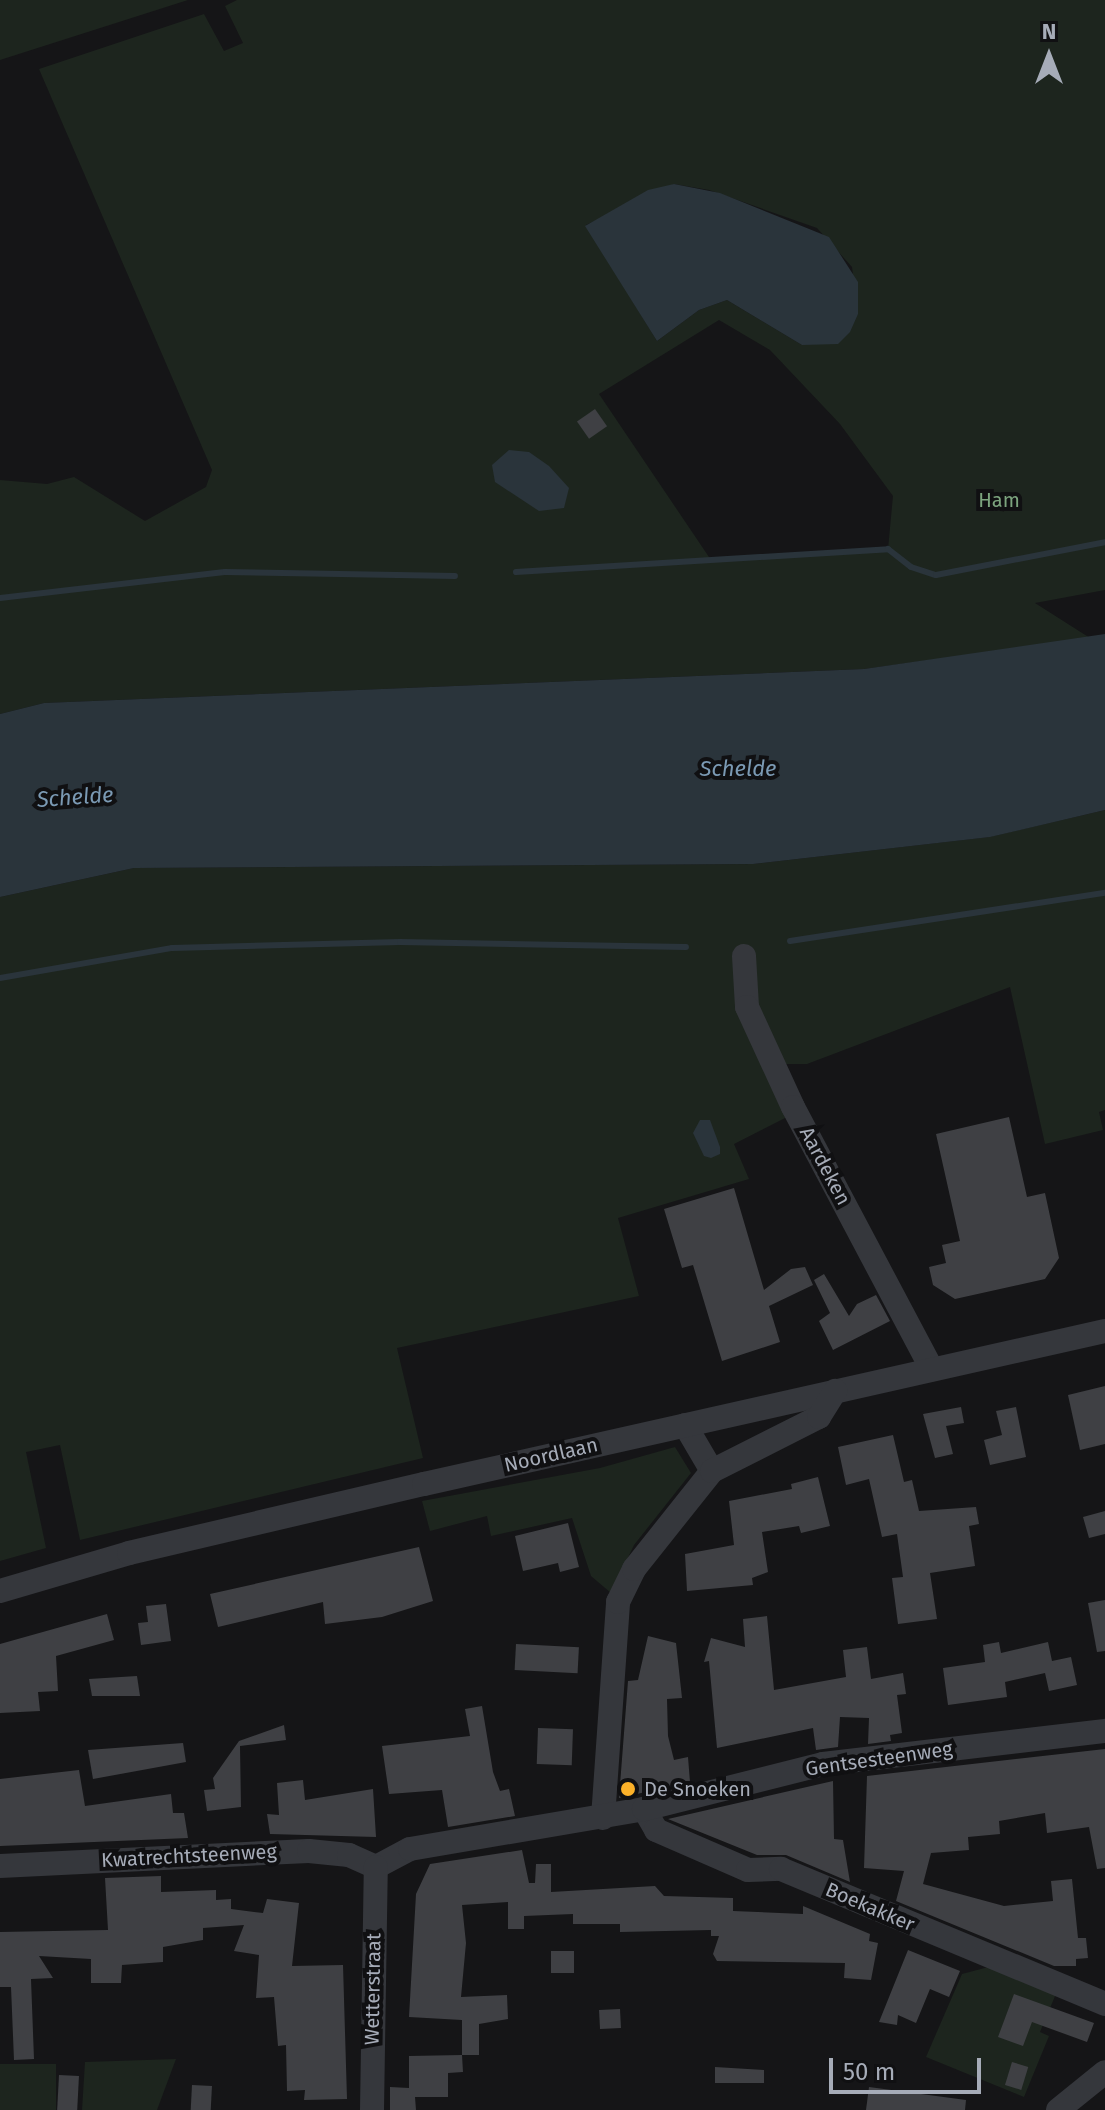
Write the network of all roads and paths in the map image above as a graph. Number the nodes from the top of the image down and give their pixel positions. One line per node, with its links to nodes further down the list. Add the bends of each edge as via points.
1 (744, 956): 3 (street, Aardeken, via 747,1007 793,1107)
2 (1105, 1331): 3 (street, Noordlaan)
3 (932, 1369): 4 (street, Noordlaan)
4 (835, 1391): 5 (street, Noordlaan); 6 (street, via 819,1417)
5 (685, 1425): 6 (street); 7 (street, Noordlaan, via 144,1549)
6 (712, 1471): 10 (street, via 655,1539 618,1602)
7 (0, 1591)
8 (1105, 1731): 9 (street, Gentsesteenweg, via 823,1764)
9 (644, 1809): 10 (street, Gentsesteenweg); 13 (street, Boekakker, via 656,1830 748,1870 781,1869)
10 (603, 1818): 12 (street, Gentsesteenweg, via 410,1849)
11 (0, 1866): 12 (street, Kwatrechtsteenweg, via 309,1851 349,1855)
12 (376, 1867): 15 (street, Wetterstraat)
13 (1105, 2004)
14 (1105, 2072): 16 (street)
15 (372, 2110)
16 (1058, 2110)

